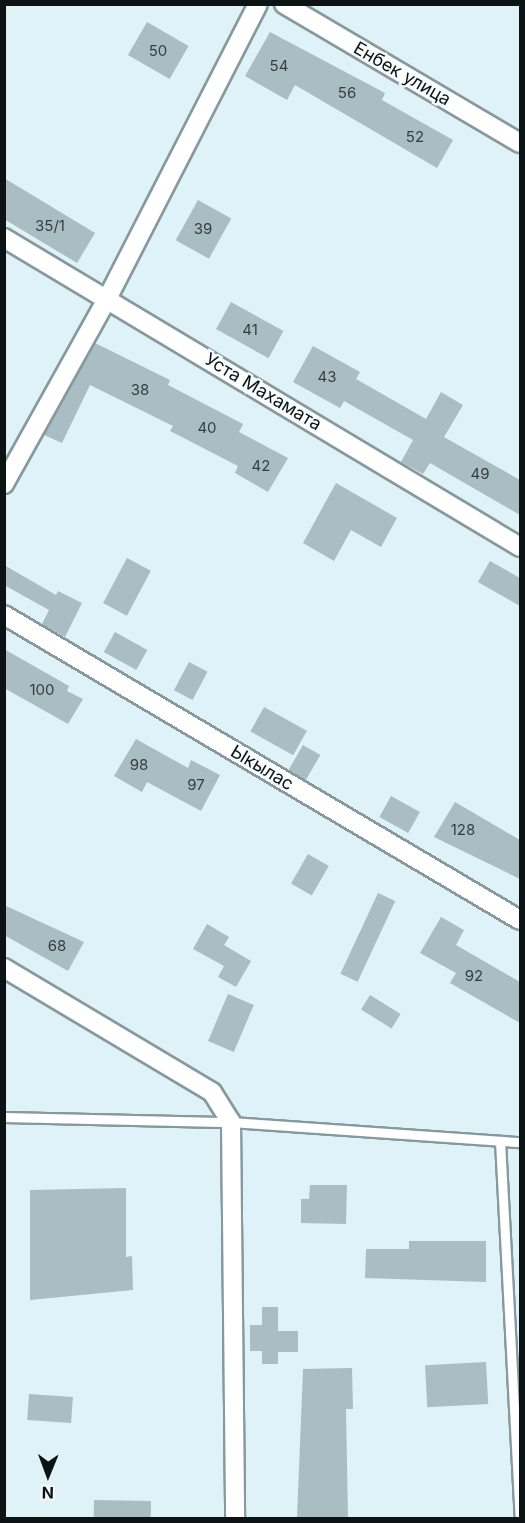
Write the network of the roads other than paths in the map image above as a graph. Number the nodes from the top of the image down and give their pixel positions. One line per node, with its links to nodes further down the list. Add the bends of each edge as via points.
1 (258, 4): 5 (street)
2 (284, 4): 3 (street, Енбек улица)
3 (520, 143)
4 (4, 238): 5 (street, Уста Махамата)
5 (107, 299): 6 (street); 7 (street, Уста Махамата)
6 (4, 484)
7 (520, 547)
8 (4, 615): 9 (street, Ыкылас)
9 (520, 920)
10 (4, 968): 12 (street, via 212,1092)
11 (4, 1117): 12 (lane)
12 (231, 1122): 13 (lane); 15 (street)
13 (500, 1141): 14 (lane); 16 (lane)
14 (520, 1142)
15 (235, 1518)
16 (520, 1518)

